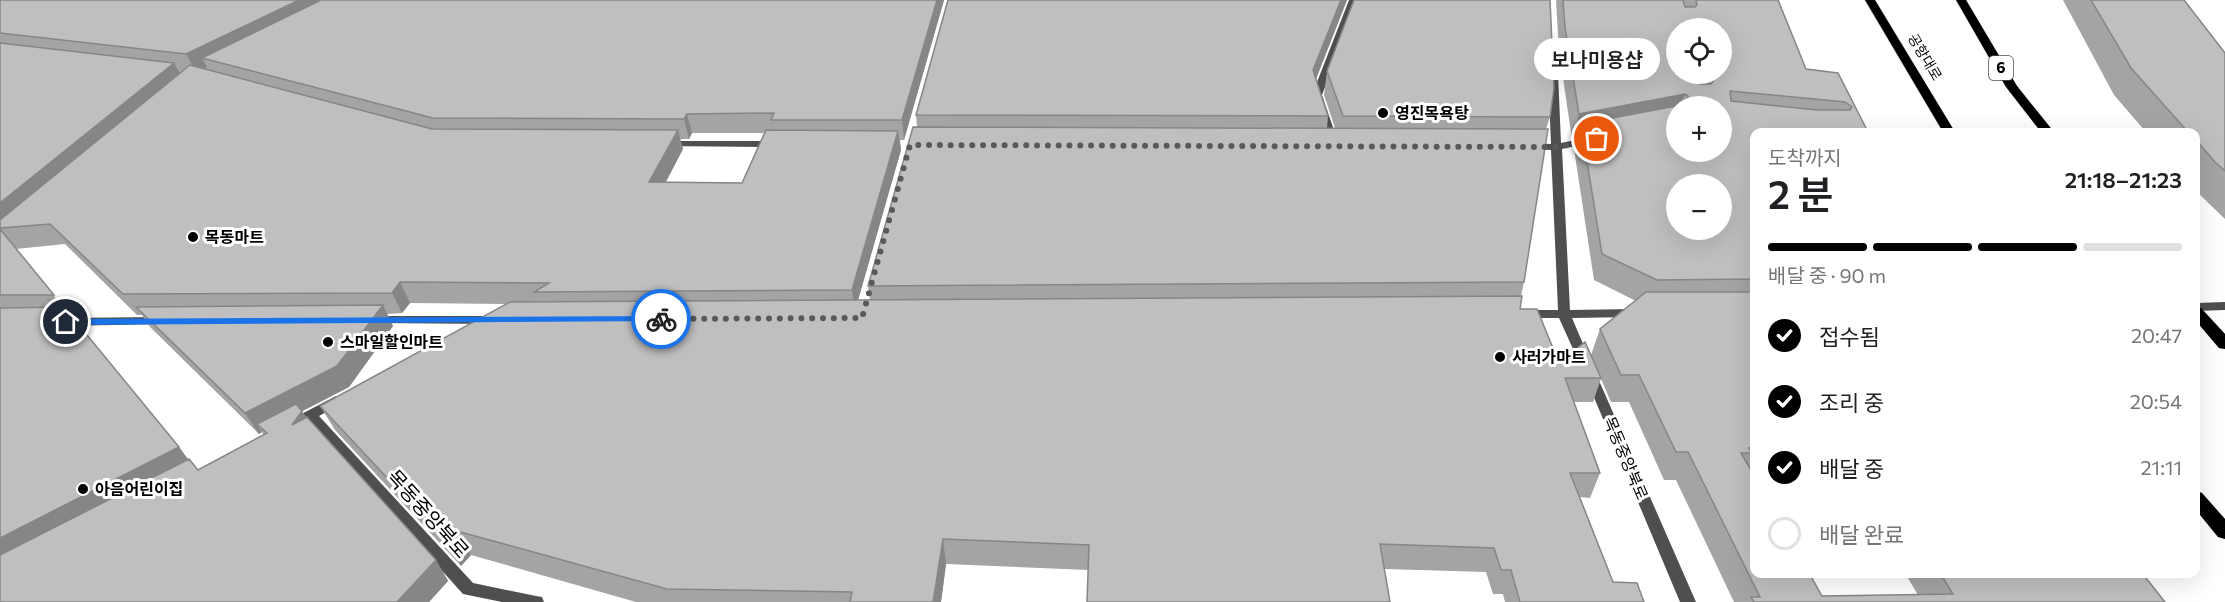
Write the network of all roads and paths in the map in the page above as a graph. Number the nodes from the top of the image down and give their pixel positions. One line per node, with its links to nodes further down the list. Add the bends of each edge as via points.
1 (1353, 0): 11 (street, via 1317,95)
2 (1870, 0): 5 (main road, 공항대로)
3 (1961, 0): 6 (main road, 6, via 2012,87)
4 (1552, 56): 14 (street, 목동중앙북로)
5 (1947, 128)
6 (2045, 128)
7 (1600, 138): 14 (street)
8 (658, 144): 9 (street)
9 (790, 144)
10 (1323, 146): 11 (street)
11 (1335, 146): 12 (street)
12 (1346, 146)
13 (1522, 146): 14 (street)
14 (1557, 147): 19 (street, 목동중앙북로)
15 (2225, 306): 16 (street)
16 (2200, 309)
17 (1648, 313): 19 (street)
18 (1517, 314): 19 (street)
19 (1564, 314): 33 (street, 목동중앙북로)
20 (2200, 314): 25 (main road)
21 (360, 320): 24 (street, via 497,320)
22 (177, 321): 23 (street)
23 (47, 322)
24 (461, 335)
25 (2225, 344)
26 (350, 394): 27 (street)
27 (310, 415): 28 (street); 31 (street, 목동중앙북로)
28 (279, 431)
29 (2200, 503): 30 (main road)
30 (2225, 532)
31 (465, 596): 32 (street, 목동중앙북로)
32 (536, 602)
33 (1688, 602)

